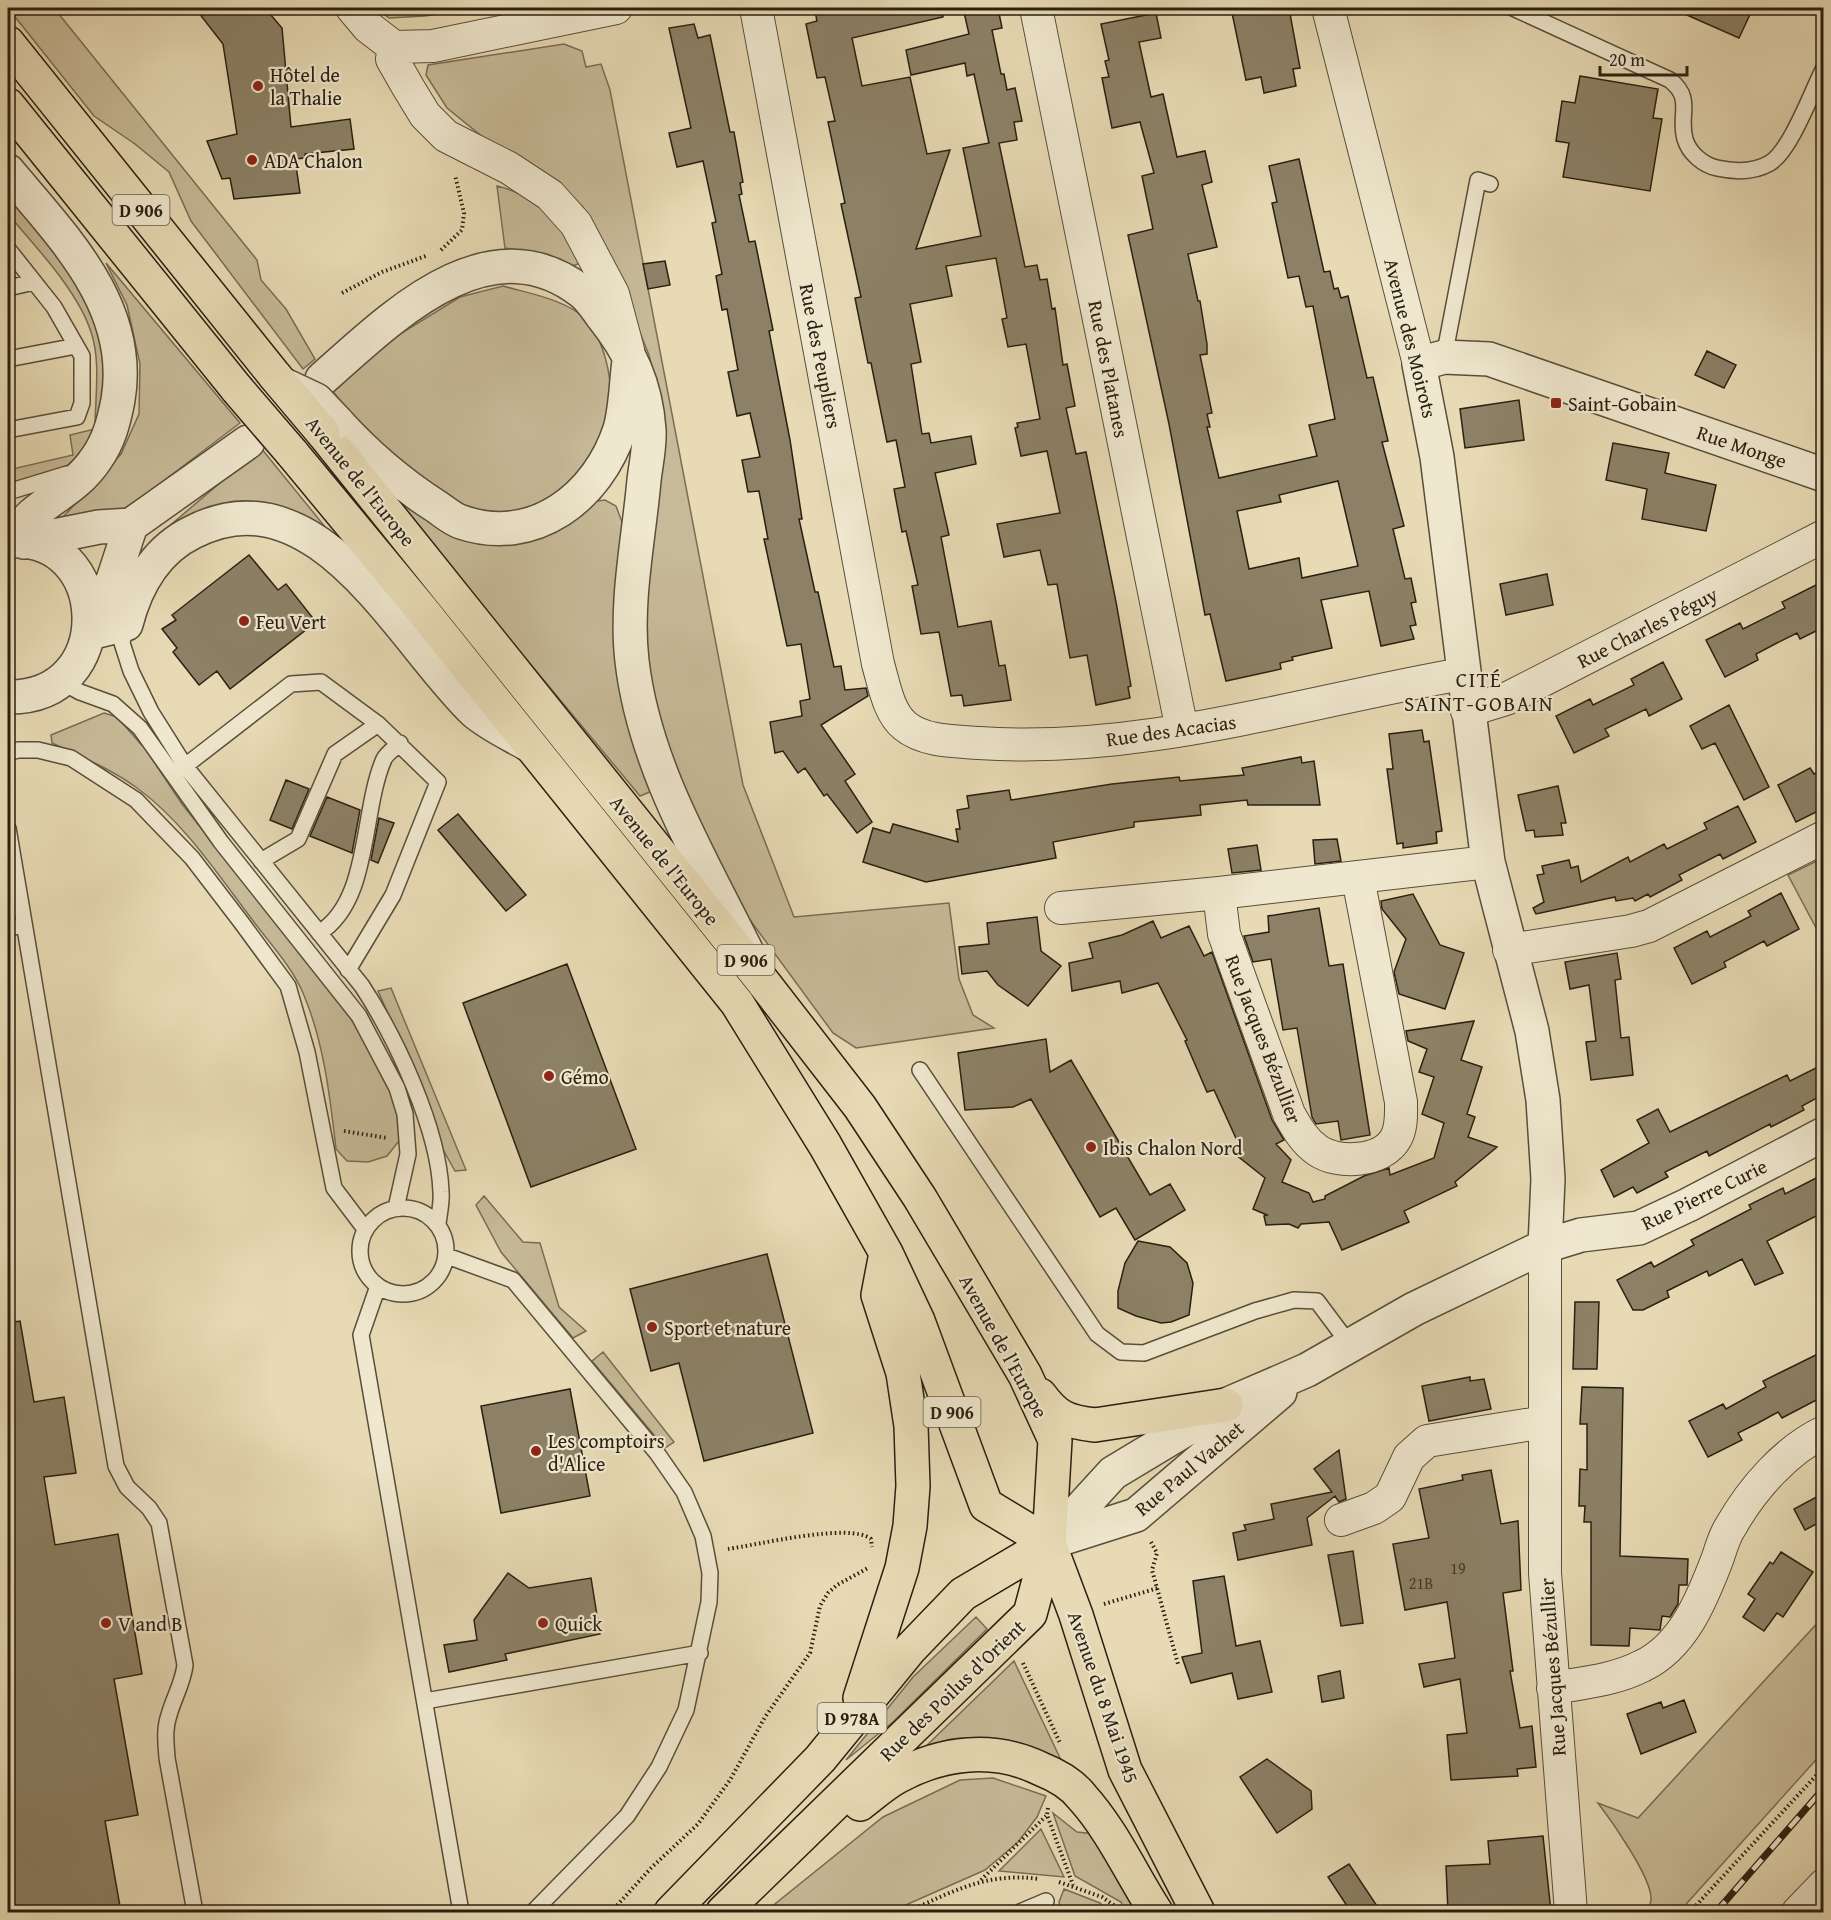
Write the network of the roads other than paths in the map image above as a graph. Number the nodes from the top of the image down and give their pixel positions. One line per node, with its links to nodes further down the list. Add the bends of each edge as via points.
1 (352, 8): 8 (street, via 368,27)
2 (616, 8): 8 (street, via 433,46)
3 (756, 8): 35 (street, Rue des Peupliers, via 878,664)
4 (1036, 8): 38 (street, Rue des Platanes)
5 (1328, 8): 19 (street, Avenue des Moirots)
6 (1513, 8): 9 (lane, via 1670,80 1681,89 1684,137 1692,153 1711,166 1735,172 1773,162)
7 (8, 43): 21 (main road, Avenue de l'Europe / D 906, bridge, via 279,380)
8 (394, 47): 17 (street, via 392,59 408,87 425,114 447,136 509,168 550,195 576,224 614,294)
9 (1824, 68)
10 (8, 105): 40 (main road, Avenue de l'Europe / D 906, bridge)
11 (8, 171): 24 (street, via 77,254 111,317 117,343 119,390 108,439)
12 (1490, 184): 19 (lane, via 1478,180)
13 (8, 249): 14 (lane)
14 (34, 282): 15 (lane); 16 (lane, via 54,307)
15 (8, 288)
16 (76, 346): 18 (lane); 22 (lane, via 82,356 82,403 78,417)
17 (629, 353): 20 (street, via 583,293 545,272 507,265 466,274 422,296); 21 (street, via 620,427 610,454 576,501 551,516 524,525 494,528 460,522 404,485); 55 (street, via 646,401 649,433 632,600 632,660 644,719 660,775)
18 (8, 359)
19 (1431, 361): 25 (street, Rue Monge, via 1489,359 1515,366); 32 (street, Avenue des Moirots, via 1437,457)
20 (322, 379)
21 (330, 427): 55 (main road, Avenue de l'Europe / D 906)
22 (8, 430)
23 (248, 442): 27 (street)
24 (96, 459): 26 (lane, via 60,478); 29 (street, via 74,486 30,516)
25 (1824, 475)
26 (8, 492)
27 (131, 525): 29 (street); 31 (street, via 113,580)
28 (1824, 536): 36 (street, Rue Charles Péguy, via 1506,699)
29 (15, 541): 31 (street, via 42,547 72,569 89,603)
30 (126, 624): 31 (street); 40 (street, via 145,576 181,538 224,520 273,522 329,549 356,572 477,713); 42 (lane, via 122,643 131,671)
31 (90, 628): 33 (street, via 84,651)
32 (1462, 674): 36 (street, Rue Jacques Bézullier); 38 (street, Rue des Acacias)
33 (60, 681): 34 (street, via 41,692); 58 (lane, via 112,704 140,728 207,824 359,1016 397,1088 407,1123 408,1154)
34 (8, 697)
35 (890, 703): 38 (street, Rue des Acacias, via 904,725 923,736 951,741 1057,744)
36 (1467, 711): 46 (street, Rue Jacques Bézullier)
37 (378, 724): 39 (lane); 42 (lane, via 321,682 291,684); 45 (lane, via 335,754 298,838)
38 (1182, 730)
39 (400, 743): 52 (lane, via 384,757 345,905 333,925); 54 (lane, via 438,782 393,895)
40 (533, 747): 62 (main road, Avenue de l'Europe / D 906, via 737,1003)
41 (8, 753): 60 (lane, via 38,750 71,758 136,800 192,858 288,986 307,1053 334,1188)
42 (185, 766): 45 (lane)
43 (8, 828): 50 (lane)
44 (1824, 837): 53 (street, via 1649,926)
45 (261, 861): 52 (lane)
46 (1488, 862): 47 (street); 53 (street, Rue Jacques Bézullier)
47 (1358, 878): 48 (street); 48 (street, Rue Jacques Bézullier, via 1401,1102 1401,1125 1396,1138 1389,1148 1362,1160 1327,1156 1317,1150 1305,1140 1289,1114 1224,934)
48 (1219, 893): 49 (street)
49 (1061, 908)
50 (24, 925): 51 (lane); 80 (lane, via 116,1466 127,1487 159,1523 165,1548 185,1665 184,1679 168,1716 167,1758)
51 (8, 928)
52 (319, 933): 54 (lane)
53 (1509, 950): 61 (street, Rue Jacques Bézullier, via 1532,1031 1543,1100 1548,1179)
54 (348, 970): 59 (lane, via 378,1010 433,1140 441,1192)
55 (760, 978): 67 (main road, Avenue de l'Europe / D 906, via 860,1107 920,1198)
56 (920, 1071): 65 (lane, via 1097,1334 1121,1352 1144,1353 1294,1299 1317,1301)
57 (1824, 1134): 61 (street, Rue Pierre Curie, via 1639,1228 1581,1235)
58 (396, 1208): 59 (lane, via 419,1211); 60 (lane, via 375,1217)
59 (438, 1224): 63 (lane, via 445,1237)
60 (365, 1229): 64 (lane, via 360,1255 364,1270)
61 (1545, 1246): 65 (street, Rue Paul Vachet, via 1414,1309); 69 (street, Rue Jacques Bézullier)
62 (886, 1253): 72 (main road, Avenue de l'Europe / D 906, via 918,1321 986,1505); 76 (main road, via 878,1295 903,1373 911,1426 913,1486 902,1568)
63 (447, 1256): 64 (lane, via 436,1280 424,1289 400,1294); 73 (lane, via 513,1280 657,1453 684,1492 703,1536 710,1573)
64 (378, 1286): 75 (lane, via 361,1335)
65 (1350, 1345): 66 (street, Rue Paul Vachet)
66 (1307, 1370): 68 (street, Rue Paul Vachet); 72 (street, Rue Paul Vachet, via 1136,1515)
67 (1025, 1375): 68 (main road, via 1053,1413 1076,1423 1095,1425); 72 (main road, Avenue de l'Europe / D 906, via 1055,1440)
68 (1226, 1405): 72 (street, Rue Paul Vachet, via 1113,1473)
69 (1545, 1422): 71 (street, via 1427,1442 1409,1457 1390,1497 1374,1508); 74 (street, Rue Jacques Bézullier, via 1545,1573)
70 (1824, 1432): 74 (street, via 1808,1440 1752,1494 1730,1527 1685,1629 1663,1652 1644,1666 1618,1676)
71 (1341, 1520)
72 (1049, 1543): 76 (main road, D 978A, via 963,1594); 77 (main road, Rue des Poilus d'Orient / D 978A, via 1030,1614); 87 (main road, Avenue du 8 Mai 1945 / D 906, via 1125,1770)
73 (700, 1653): 75 (lane); 82 (lane, via 686,1710 639,1800)
74 (1553, 1688): 88 (street, Rue Jacques Bézullier)
75 (425, 1701): 81 (lane)
76 (854, 1716): 83 (main road, D 978A, via 820,1759)
77 (779, 1859): 84 (main road, Rue des Poilus d'Orient / D 978A); 86 (main road, via 897,1777 942,1758 977,1754 1011,1757 1058,1776 1082,1796)
78 (1824, 1885): 89 (street)
79 (1046, 1902): 85 (lane)
80 (195, 1912)
81 (461, 1912)
82 (532, 1912)
83 (671, 1912)
84 (723, 1912)
85 (1020, 1912)
86 (1155, 1912)
87 (1198, 1912)
88 (1571, 1912)
89 (1798, 1912)

